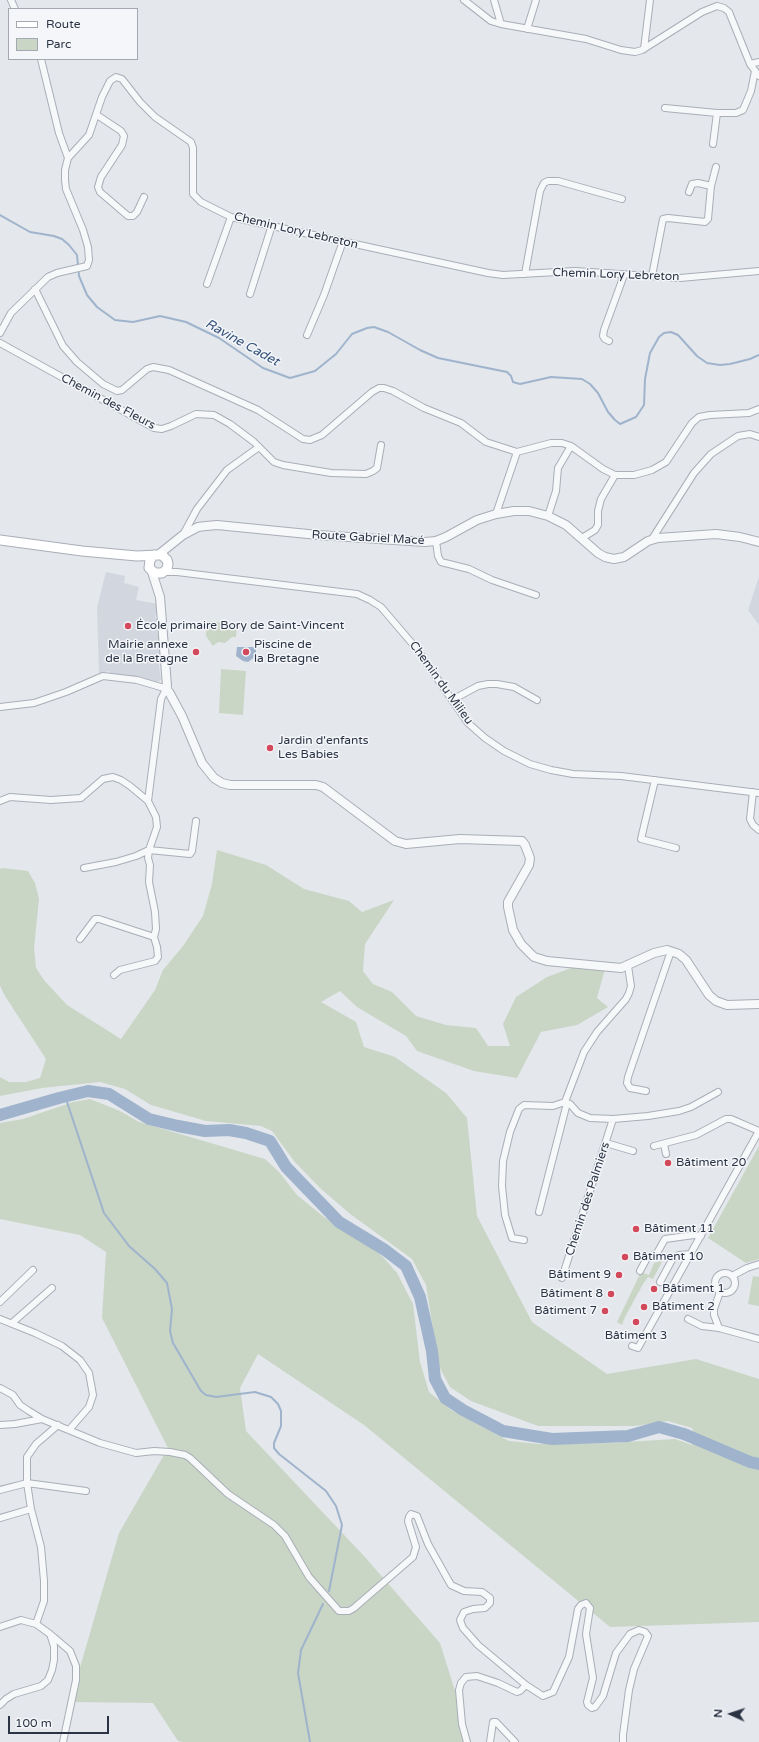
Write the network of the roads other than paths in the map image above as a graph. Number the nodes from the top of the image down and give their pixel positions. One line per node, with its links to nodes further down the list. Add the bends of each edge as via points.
1 (464, 0): 5 (street, via 491,21)
2 (494, 0): 5 (street)
3 (536, 0): 6 (street)
4 (650, 0): 7 (street)
5 (501, 24): 6 (street)
6 (527, 29): 7 (street, via 586,39 621,50 635,52)
7 (644, 49): 10 (street, via 702,12 717,6 729,12)
8 (41, 60): 16 (street, via 59,133)
9 (759, 62): 10 (street)
10 (750, 64): 11 (street)
11 (757, 73): 13 (street, via 743,110 736,113)
12 (665, 108): 13 (street)
13 (717, 112): 15 (street)
14 (97, 115): 16 (street, Chemin Lory Lebreton, via 89,135); 20 (street, via 121,131 124,136 122,146 101,177 98,187 100,192 128,216 133,216 137,212); 22 (street, Chemin Lory Lebreton, via 110,81 116,77 122,79 155,117 191,142 193,194 201,202)
15 (713, 144)
16 (68, 158): 30 (street, via 65,180 83,230 88,263 48,277)
17 (716, 167): 18 (street)
18 (711, 186): 19 (street, via 692,184); 28 (street, via 706,222 663,219)
19 (689, 192)
20 (144, 197)
21 (622, 199): 26 (street, via 558,181 544,183 540,191)
22 (231, 217): 23 (street, Chemin Lory Lebreton); 29 (street)
23 (272, 225): 24 (street, Chemin Lory Lebreton); 31 (street)
24 (343, 242): 26 (street, Chemin Lory Lebreton, via 488,273); 33 (street)
25 (759, 271): 28 (street, Chemin Lory Lebreton, via 680,278)
26 (525, 274): 27 (street, Chemin Lory Lebreton, via 575,271)
27 (624, 274): 28 (street, Chemin Lory Lebreton); 34 (street, via 604,330 603,336)
28 (652, 276)
29 (207, 284)
30 (35, 289): 32 (street, via 11,313); 41 (street, via 63,346 103,384 117,391 122,390 147,369 153,367 169,370 258,410 295,435 310,440 322,435 372,392 384,388 461,423 486,442)
31 (250, 294)
32 (0, 333)
33 (307, 335)
34 (609, 341)
35 (0, 343): 40 (street, Chemin des Fleurs, via 154,428 167,428 196,414 206,413 230,424)
36 (759, 409): 42 (street, via 749,413 699,417 692,423 666,462 652,470 634,475)
37 (759, 437): 48 (street, via 750,434 738,436 710,454 694,473)
38 (381, 445): 40 (street, Chemin des Fleurs, via 377,468 366,474 331,473 283,465 269,458)
39 (571, 446): 41 (street, via 551,443); 42 (street); 44 (street, via 558,468 556,491)
40 (259, 448): 45 (street, via 227,470 197,509)
41 (517, 452): 43 (street)
42 (615, 475): 46 (street, via 601,500 598,525)
43 (496, 514): 44 (street, Route Gabriel Macé, via 529,511); 49 (street, Route Gabriel Macé, via 477,520)
44 (548, 516): 46 (street, Route Gabriel Macé, via 566,525)
45 (183, 535): 49 (street, Route Gabriel Macé, via 198,527 217,525 325,536); 52 (street, Route Gabriel Macé, via 172,545)
46 (582, 538): 48 (street, Route Gabriel Macé, via 598,553 614,559 624,557)
47 (0, 540): 51 (main road)
48 (652, 540): 50 (street, Route Gabriel Macé, via 716,534)
49 (436, 541): 55 (street, via 438,556 442,562 469,569)
50 (759, 542)
51 (137, 556): 52 (main road); 53 (main road)
52 (162, 563): 53 (main road, via 157,574); 53 (main road, via 150,560); 54 (street); 57 (street, Chemin du Milieu, via 177,572 357,594 364,597 381,607 394,622 416,648)
53 (151, 569): 54 (street)
54 (158, 586): 56 (street, via 163,624)
55 (536, 595)
56 (166, 689): 59 (street, via 137,680 103,676 34,703); 62 (street, via 161,699); 72 (street, via 182,716 202,763 214,778 222,783 323,787 395,841 406,844 460,839 522,841 530,858 529,865 508,904 512,930 522,944 534,957 547,961 621,968)
57 (452, 700): 58 (street, via 469,690 488,684 514,687); 60 (street, Chemin du Milieu, via 468,723 485,738 530,764 573,774)
58 (537, 700)
59 (0, 707)
60 (655, 780): 61 (street, Chemin du Milieu); 66 (street, via 641,839)
61 (756, 793): 65 (street, via 750,818)
62 (148, 800): 63 (street, via 113,777 103,779 81,798 51,800 10,797); 67 (street, via 157,827)
63 (0, 801)
64 (196, 821): 67 (street, via 190,854)
65 (759, 830)
66 (676, 848)
67 (149, 850): 68 (street, via 116,862); 69 (street, via 149,882 156,929)
68 (84, 868)
69 (154, 937): 70 (street, via 96,919); 73 (street, via 158,957 155,961 120,970)
70 (80, 939)
71 (671, 951): 72 (street, via 654,953); 74 (street, via 686,960 709,995 716,1001 727,1005); 75 (street, via 628,1077 627,1083 630,1088)
72 (628, 966): 77 (street, via 631,986 629,993 584,1052)
73 (114, 975)
74 (759, 1004)
75 (646, 1091)
76 (718, 1092): 78 (street, via 679,1111)
77 (566, 1103): 78 (street, via 578,1113 590,1118); 85 (street); 87 (street, via 553,1106 524,1105 519,1109 510,1132 502,1173 505,1215 512,1238)
78 (613, 1119): 80 (street, Chemin des Palmiers)
79 (759, 1131): 81 (street, via 726,1119 696,1135); 86 (street)
80 (606, 1142): 83 (street); 93 (street, Chemin des Palmiers)
81 (664, 1144): 82 (street); 84 (street)
82 (654, 1146)
83 (633, 1151)
84 (666, 1154)
85 (539, 1212)
86 (701, 1236): 88 (street); 91 (street, via 665,1239 657,1253 647,1258)
87 (524, 1240)
88 (691, 1254): 94 (street, via 673,1258); 103 (street, via 638,1348)
89 (759, 1264): 92 (street)
90 (33, 1270): 97 (street)
91 (640, 1272)
92 (732, 1276): 96 (street, via 735,1285 733,1290); 96 (street, via 719,1275 715,1284)
93 (562, 1278)
94 (660, 1282)
95 (52, 1288): 100 (street)
96 (720, 1292): 101 (street, via 714,1309)
97 (0, 1302)
98 (0, 1319): 100 (street)
99 (688, 1319): 101 (street, via 702,1326)
100 (12, 1323): 108 (street, via 62,1346 80,1360 89,1373 93,1396 89,1407)
101 (719, 1328): 102 (street)
102 (759, 1339)
103 (632, 1346)
104 (0, 1388): 105 (street)
105 (42, 1419): 106 (street); 107 (street)
106 (0, 1425)
107 (58, 1425): 108 (street); 109 (street, via 36,1444 28,1456)
108 (68, 1430): 117 (street, via 100,1444 136,1453 170,1452 190,1458 228,1494 274,1525 285,1536 308,1577 339,1611 354,1608 413,1557 416,1543 408,1521 411,1514 417,1516 428,1544 451,1585 464,1591 482,1592 490,1598 490,1603 485,1608 473,1608 464,1612 460,1620 463,1628 478,1645)
109 (27, 1483): 110 (street); 111 (street); 112 (street)
110 (0, 1490)
111 (86, 1491)
112 (31, 1509): 113 (street); 114 (street, via 41,1547 44,1581 44,1601)
113 (0, 1518)
114 (36, 1624): 115 (street, via 21,1620); 116 (street)
115 (0, 1627)
116 (50, 1634): 118 (street, via 54,1646 54,1660 48,1680 40,1686 14,1694); 119 (street, via 70,1651 76,1666 76,1680)
117 (526, 1684): 120 (street, via 517,1692 477,1676 466,1678 459,1690); 123 (street, via 543,1696 553,1692 569,1657 578,1609 583,1604 588,1605 590,1611 586,1634 593,1678 587,1702 592,1708 603,1696 616,1653 630,1634 639,1630 645,1632 648,1636 634,1669 629,1690)
118 (0, 1705)
119 (64, 1742)
120 (466, 1742)
121 (490, 1742): 122 (street, via 493,1722 496,1722)
122 (515, 1742)
123 (623, 1742)

